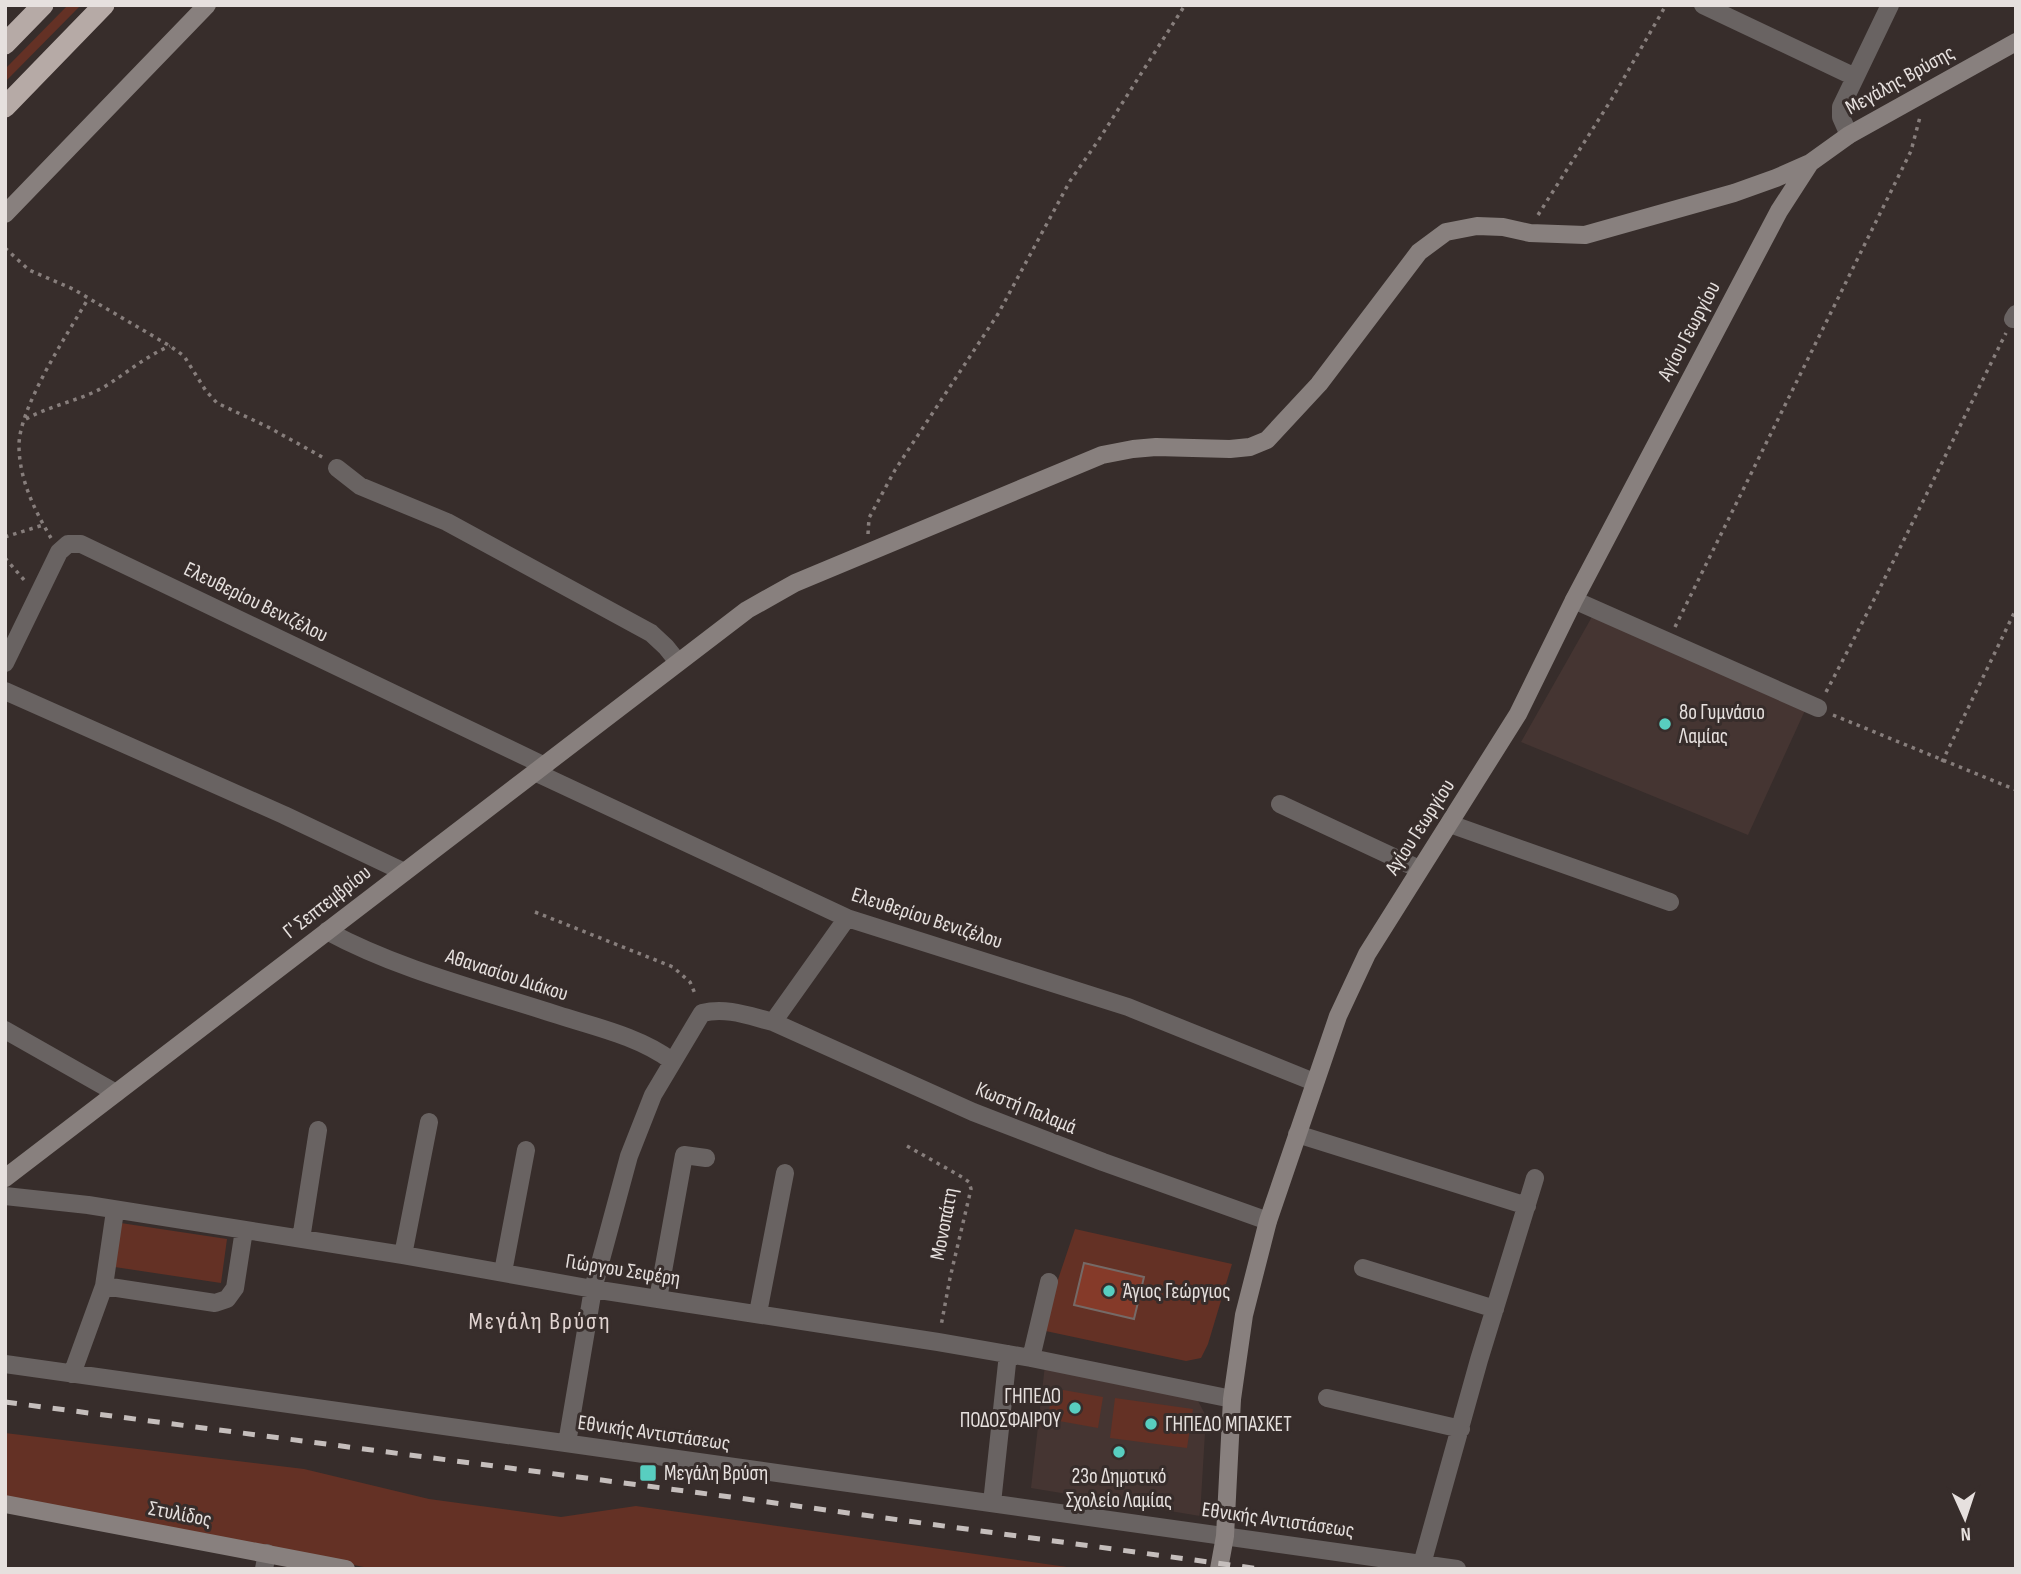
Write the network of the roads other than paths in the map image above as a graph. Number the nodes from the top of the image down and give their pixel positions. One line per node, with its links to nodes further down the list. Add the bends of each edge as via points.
1 (43, 5): 7 (highway)
2 (104, 5): 9 (highway)
3 (207, 5): 12 (street)
4 (1703, 5): 8 (street)
5 (1890, 5): 8 (street)
6 (2016, 42): 10 (street, Μεγάλης Βρύσης)
7 (5, 44)
8 (1855, 78): 10 (street, via 1841,107 1843,127)
9 (5, 107)
10 (1849, 135): 11 (street, Μεγάλης Βρύσης)
11 (1810, 163): 14 (street, Αγίου Γεωργίου, via 1779,211); 15 (street, Γ' Σεπτεμβρίου, via 1745,189 1585,235 1477,226 1446,232 1419,252 1319,384 1267,439 1250,447 1156,447 1102,456 771,595)
12 (5, 214)
13 (337, 468): 15 (street, via 360,486 447,522 651,633)
14 (1574, 600): 18 (street); 21 (street, Αγίου Γεωργίου, via 1518,714)
15 (678, 662): 19 (street, Γ' Σεπτεμβρίου)
16 (5, 663): 19 (street, Ελευθερίου Βενιζέλου, via 59,552 68,544 81,544)
17 (5, 691): 23 (street)
18 (1818, 708)
19 (541, 769): 23 (street, Γ' Σεπτεμβρίου); 25 (street, Ελευθερίου Βενιζέλου)
20 (1280, 804): 22 (street)
21 (1450, 824): 22 (street, Αγίου Γεωργίου); 24 (street)
22 (1419, 869): 30 (street, Αγίου Γεωργίου, via 1350,987)
23 (404, 872): 26 (street, Γ' Σεπτεμβρίου)
24 (1670, 902)
25 (847, 918): 27 (street); 30 (street, Ελευθερίου Βενιζέλου, via 1128,1007)
26 (327, 931): 29 (street, Αθανασίου Διάκου, via 360,949 658,1050); 31 (street, Γ' Σεπτεμβρίου)
27 (773, 1022): 29 (street, Κωστή Παλαμά, via 731,1011 702,1013); 43 (street, Κωστή Παλαμά, via 973,1112)
28 (5, 1030): 31 (street)
29 (672, 1061): 51 (street, via 635,1138)
30 (1314, 1082): 34 (street, Αγίου Γεωργίου)
31 (116, 1093): 38 (street, Γ' Σεπτεμβρίου)
32 (429, 1122): 46 (street)
33 (318, 1130): 45 (street)
34 (1297, 1134): 41 (street); 43 (street, Αγίου Γεωργίου)
35 (526, 1150): 48 (street)
36 (706, 1158): 52 (street, via 684,1155)
37 (785, 1173): 54 (street)
38 (5, 1178)
39 (1535, 1178): 41 (street)
40 (5, 1196): 42 (street, Γιώργου Σεφέρη)
41 (1527, 1206): 53 (street)
42 (115, 1211): 44 (street, Γιώργου Σεφέρη); 50 (street)
43 (1268, 1221): 60 (street, Αγίου Γεωργίου, via 1244,1315)
44 (244, 1230): 45 (street, Γιώργου Σεφέρη); 50 (street, via 235,1287 227,1299 215,1303)
45 (301, 1239): 46 (street, Γιώργου Σεφέρη)
46 (403, 1255): 48 (street, Γιώργου Σεφέρη)
47 (1363, 1268): 53 (street)
48 (503, 1272): 51 (street, Γιώργου Σεφέρη)
49 (1049, 1282): 56 (street)
50 (104, 1286): 58 (street)
51 (593, 1289): 52 (street, Γιώργου Σεφέρη); 62 (street)
52 (658, 1298): 54 (street, Γιώργου Σεφέρη)
53 (1495, 1309): 61 (street)
54 (758, 1313): 55 (street, Γιώργου Σεφέρη)
55 (1008, 1354): 56 (street, Γιώργου Σεφέρη); 63 (street)
56 (1031, 1358): 60 (street, Γιώργου Σεφέρη)
57 (5, 1364): 58 (street, Εθνικής Αντιστάσεως)
58 (72, 1374): 62 (street, Εθνικής Αντιστάσεως)
59 (1328, 1398): 61 (street)
60 (1232, 1399): 65 (street, Αγίου Γεωργίου)
61 (1461, 1429): 67 (street)
62 (566, 1443): 63 (street, Εθνικής Αντιστάσεως)
63 (992, 1503): 65 (street, Εθνικής Αντιστάσεως)
64 (5, 1504): 66 (street, Στυλίδος)
65 (1225, 1536): 67 (street, Εθνικής Αντιστάσεως); 69 (street, Αγίου Γεωργίου)
66 (266, 1561): 68 (street, Στυλίδος)
67 (1422, 1564): 70 (street, Εθνικής Αντιστάσεως)
68 (346, 1569)
69 (1219, 1569)
70 (1457, 1569)

